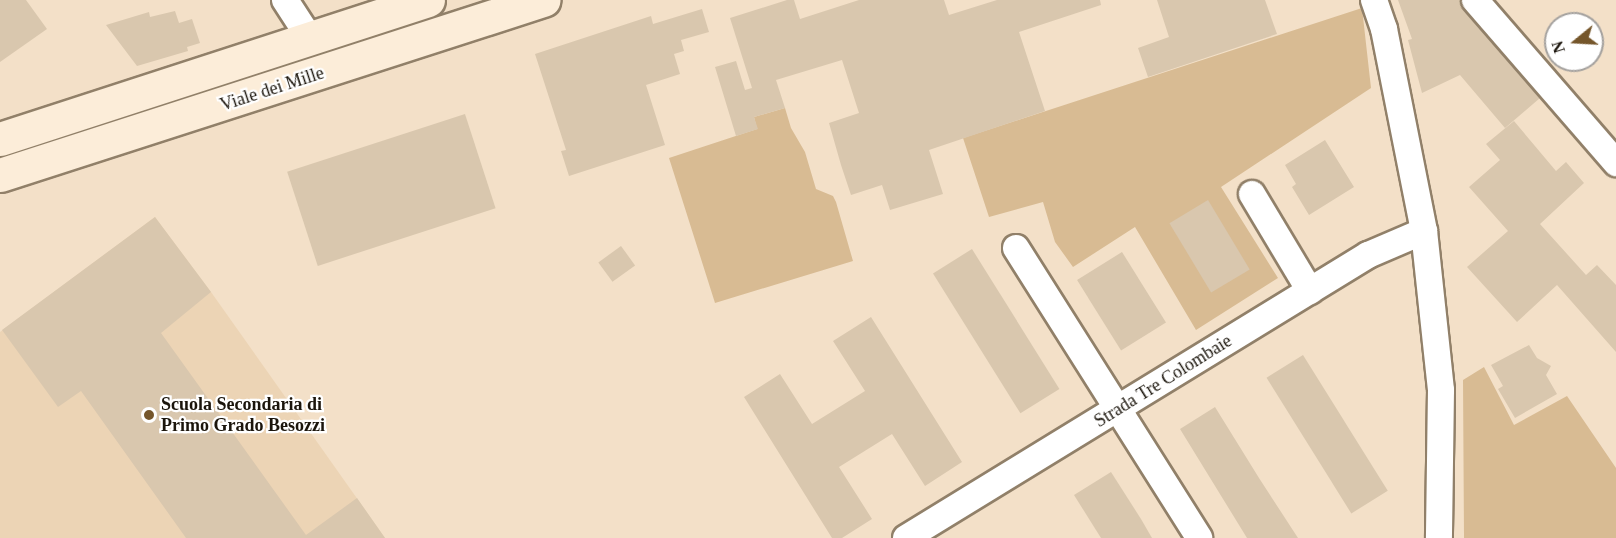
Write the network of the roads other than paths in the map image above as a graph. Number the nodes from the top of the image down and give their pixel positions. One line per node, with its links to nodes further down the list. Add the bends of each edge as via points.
1 (285, 0): 6 (street)
2 (428, 0): 6 (main road, Viale dei Mille)
3 (543, 0): 9 (main road, Viale dei Mille)
4 (1374, 0): 11 (street, via 1384,29)
5 (1474, 0): 8 (street)
6 (309, 37): 7 (main road, Viale dei Mille)
7 (0, 139)
8 (1616, 163)
9 (0, 175)
10 (1252, 194): 13 (street)
11 (1424, 231): 13 (street, Strada Tre Colombaie, via 1368,255); 17 (street, via 1441,390)
12 (1016, 248): 14 (street)
13 (1310, 291): 14 (street, Strada Tre Colombaie)
14 (1117, 409): 15 (street, Strada Tre Colombaie); 16 (street)
15 (919, 535)
16 (1199, 538)
17 (1439, 538)

